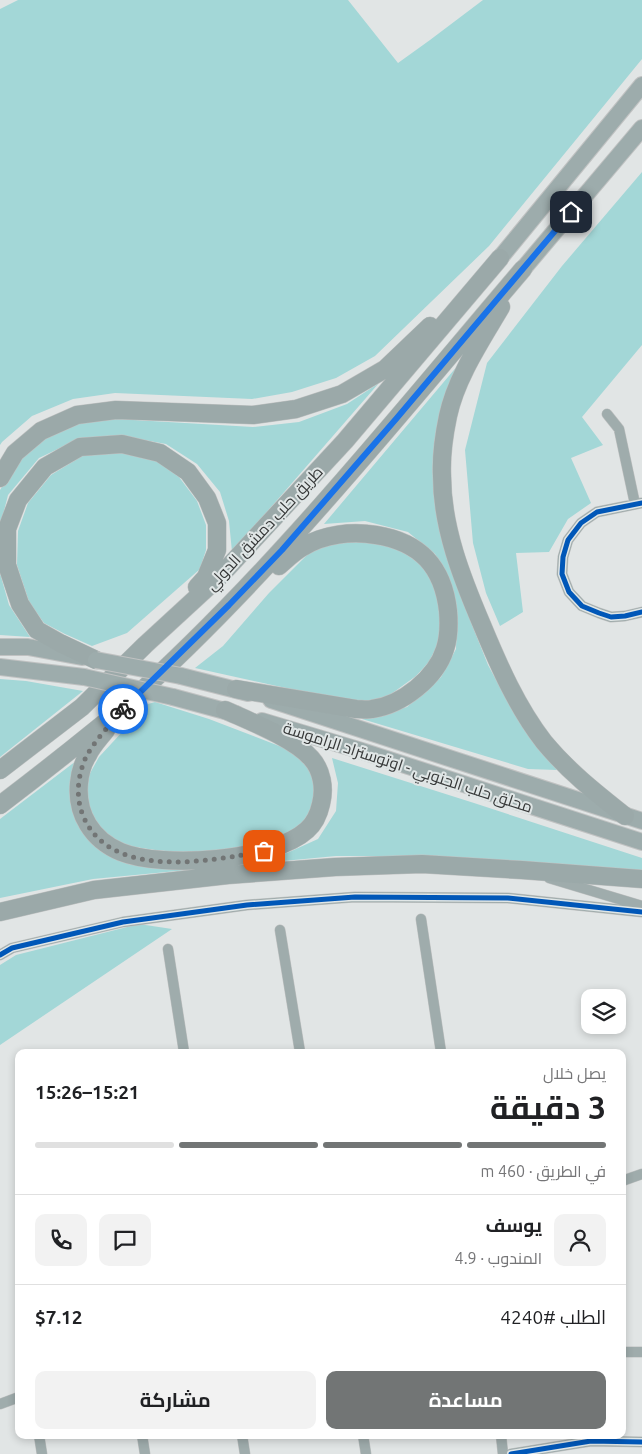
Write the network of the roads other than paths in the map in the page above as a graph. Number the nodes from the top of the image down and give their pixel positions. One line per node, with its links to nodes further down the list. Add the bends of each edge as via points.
1 (642, 85): 3 (highway)
2 (642, 128): 4 (highway, طريق حلب دمشق الدولي)
3 (500, 258): 6 (highway, via 385,369 342,394 296,409 253,415 116,410 77,415 41,431 15,453); 10 (highway, طريق حلب دمشق الدولي, via 345,441 220,576)
4 (523, 268): 8 (highway, طريق حلب دمشق الدولي, via 282,550); 19 (highway, via 475,351 448,414 442,476 445,509 468,594 511,691 544,741 582,782)
5 (607, 414): 7 (street, via 620,429)
6 (0, 478)
7 (639, 503): 9 (street, via 597,512 581,523 568,540 562,574 569,592 582,606 598,614 625,616)
8 (229, 605): 14 (highway, via 316,540 363,533 405,542 428,560 442,581 449,621 446,648 428,677 388,705 356,709); 15 (highway, طريق حلب دمشق الدولي)
9 (642, 612)
10 (145, 645): 12 (highway, via 206,577 217,550 217,523 207,498 188,472 160,453 122,444 80,447 45,467 18,500 7,529 7,565 20,604 37,630); 17 (highway, طريق حلب دمشق الدولي, via 82,707)
11 (0, 646): 12 (highway, محلق حلب الجنوبي - اوتوستراد الراموسة, via 28,647)
12 (96, 660): 14 (highway, محلق حلب الجنوبي - اوتوستراد الراموسة, bridge)
13 (0, 667): 16 (highway, محلق حلب الجنوبي - اوتوستراد الراموسة, bridge, via 84,678)
14 (236, 689): 19 (highway, محلق حلب الجنوبي - اوتوستراد الراموسة)
15 (126, 705): 16 (highway, via 87,755 81,770 80,810 95,835 107,845 139,858 173,862 218,859 284,844 307,830 320,809 323,782 311,758 264,728); 18 (highway, طريق حلب دمشق الدولي)
16 (225, 710): 21 (highway, محلق حلب الجنوبي - اوتوستراد الراموسة)
17 (0, 770)
18 (0, 804)
19 (634, 816): 20 (highway, محلق حلب الجنوبي - اوتوستراد الراموسة)
20 (642, 821)
21 (642, 842)
22 (522, 870): 23 (highway); 24 (street); 25 (highway, via 422,864 228,875 94,890)
23 (642, 879)
24 (642, 906)
25 (0, 912)
26 (642, 912): 30 (street, via 508,898 355,897 248,905 123,922 12,948)
27 (421, 919): 33 (street)
28 (280, 930): 32 (street)
29 (168, 949): 31 (street)
30 (0, 955)
31 (184, 1049)
32 (300, 1049)
33 (441, 1049)
34 (642, 1174): 35 (street)
35 (626, 1180)
36 (626, 1352): 37 (street)
37 (642, 1352)
38 (15, 1398): 39 (street)
39 (0, 1404)
40 (40, 1439): 46 (street)
41 (143, 1439): 47 (street)
42 (243, 1439): 48 (street)
43 (364, 1439): 49 (street)
44 (501, 1439): 50 (street)
45 (642, 1442): 51 (street, via 591,1441)
46 (42, 1454)
47 (145, 1454)
48 (245, 1454)
49 (366, 1454)
50 (503, 1454)
51 (511, 1454)

